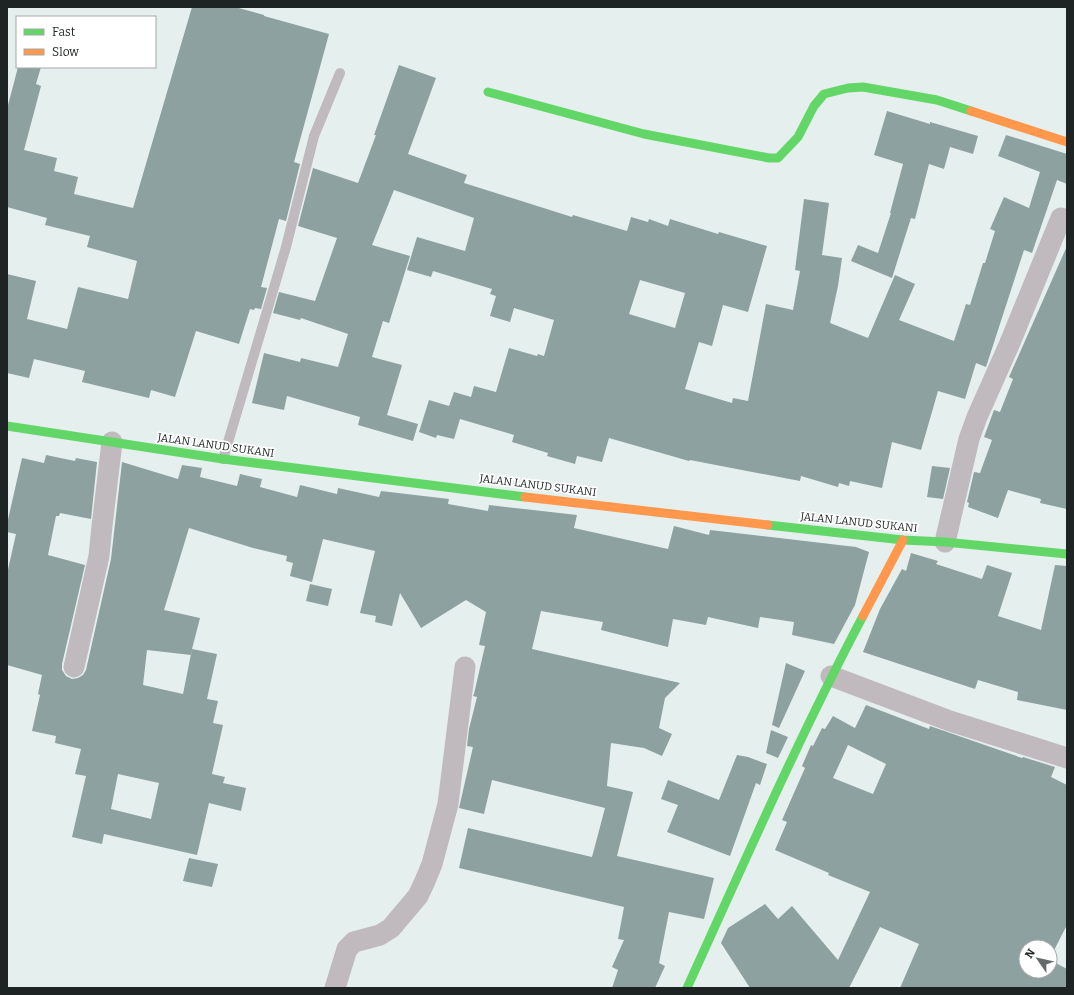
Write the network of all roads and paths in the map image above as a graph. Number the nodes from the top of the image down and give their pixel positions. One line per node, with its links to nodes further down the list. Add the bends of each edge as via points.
1 (340, 73): 7 (lane, via 314,136 286,247)
2 (488, 92): 3 (street, via 644,134 769,158 778,158 798,136 814,106 824,94 863,87 937,100)
3 (1067, 142)
4 (1061, 218): 9 (street, via 1009,345 976,417)
5 (7, 426): 6 (street, JALAN LANUD SUKANI)
6 (112, 442): 7 (street, JALAN LANUD SUKANI); 11 (street, via 99,556)
7 (223, 459): 8 (street, JALAN LANUD SUKANI)
8 (903, 540): 9 (street, JALAN LANUD SUKANI); 13 (street)
9 (945, 542): 10 (street, JALAN LANUD SUKANI)
10 (1067, 554)
11 (74, 667)
12 (465, 667): 15 (street, via 448,804 432,864 418,896 391,928 380,935 350,945)
13 (831, 676): 14 (street, via 950,721); 16 (street)
14 (1067, 758)
15 (335, 988)
16 (687, 988)

